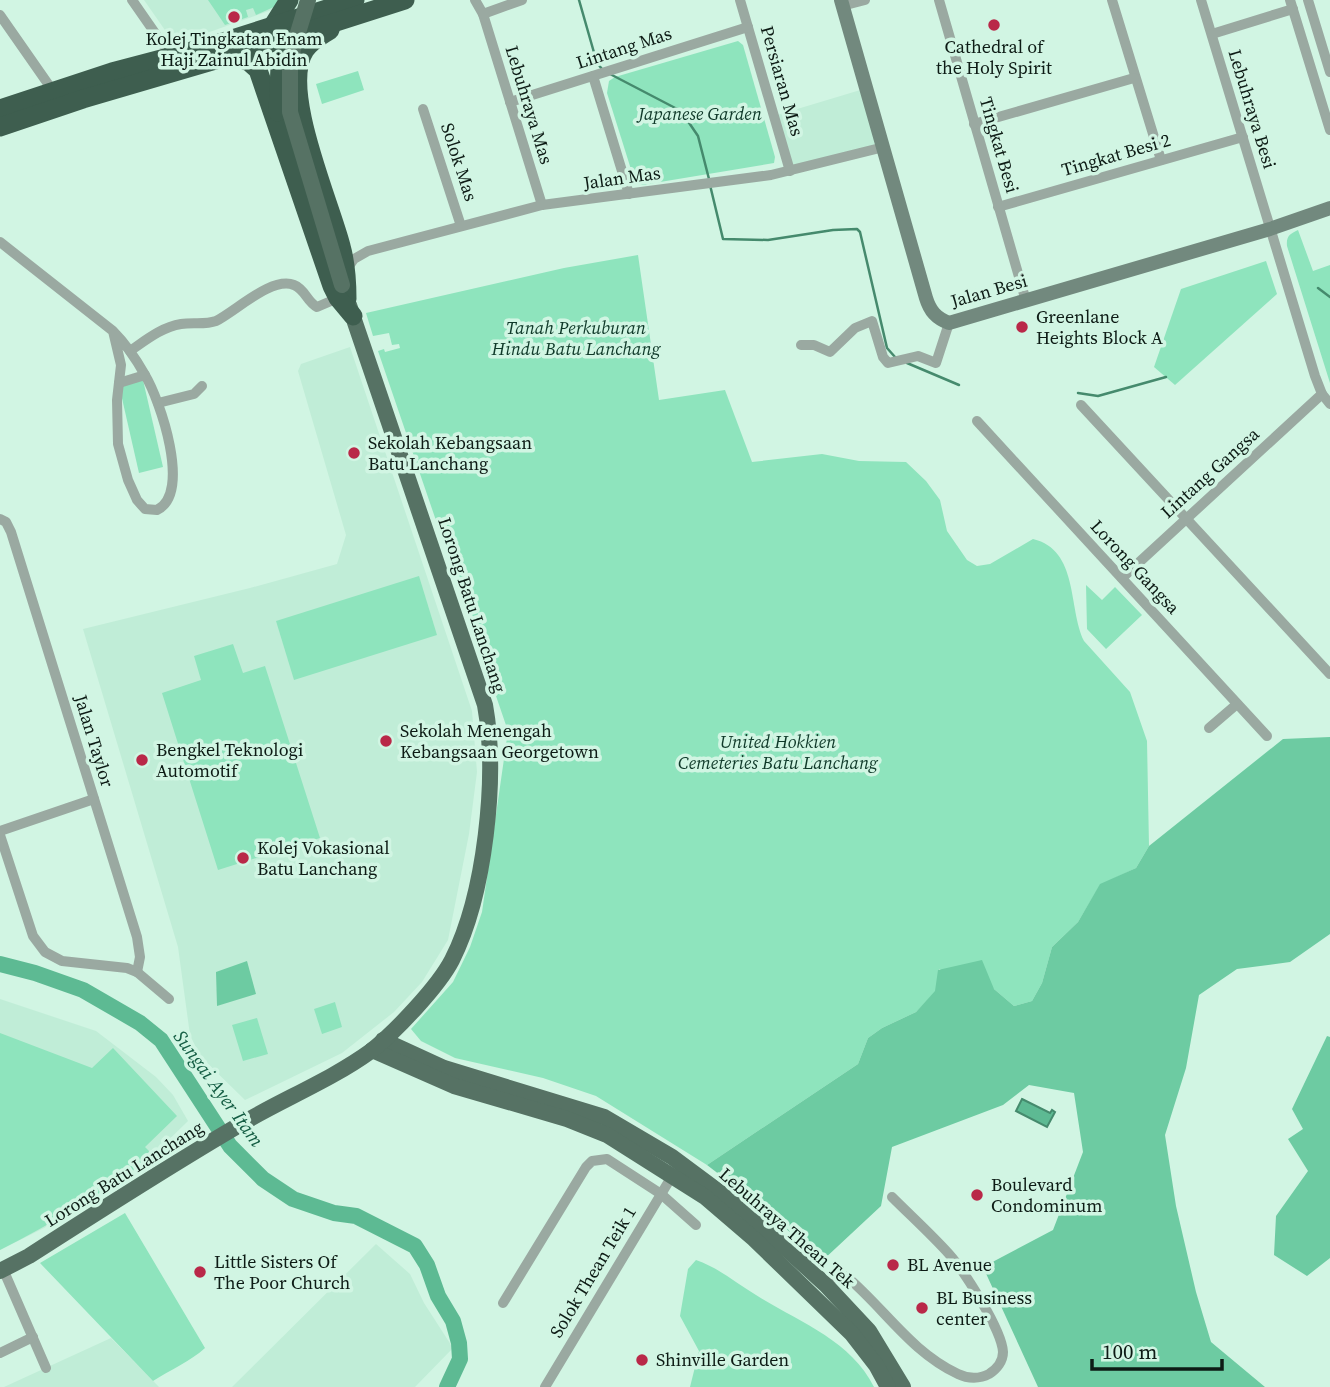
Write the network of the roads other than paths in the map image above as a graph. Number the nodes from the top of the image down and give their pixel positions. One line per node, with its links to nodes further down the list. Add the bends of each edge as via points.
1 (132, 0): 22 (street)
2 (355, 0): 17 (highway)
3 (405, 0): 18 (highway)
4 (475, 0): 15 (street, Lebuhraya Mas)
5 (482, 0): 15 (street, Lebuhraya Mas)
6 (522, 0): 15 (street)
7 (740, 0): 19 (street, Persiaran Mas)
8 (865, 0): 13 (street)
9 (939, 0): 31 (street, Tingkat Besi)
10 (1112, 0): 25 (street)
11 (1201, 0): 20 (street, Lebuhraya Besi)
12 (1308, 0): 23 (street)
13 (842, 3): 36 (street, Jalan Besi)
14 (1292, 4): 20 (street); 28 (street)
15 (483, 14): 27 (street, Lebuhraya Mas)
16 (0, 15): 26 (street)
17 (303, 15): 18 (highway); 21 (highway); 22 (highway); 34 (highway, via 280,67); 50 (main road, Lorong Batu Lanchang, bridge, via 290,68 290,112)
18 (345, 20): 48 (highway, via 304,52 298,92 302,121)
19 (748, 27): 24 (street, Lintang Mas); 40 (street, Persiaran Mas)
20 (1212, 34): 35 (street, Lebuhraya Besi)
21 (233, 55): 32 (highway); 34 (highway, via 258,70)
22 (171, 56): 26 (highway)
23 (1330, 72)
24 (593, 76): 27 (street, Lintang Mas); 41 (street)
25 (1134, 78): 31 (street); 38 (street)
26 (53, 91): 29 (highway)
27 (510, 102): 42 (street, Lebuhraya Mas)
28 (1326, 104): 33 (street)
29 (0, 109)
30 (423, 109): 45 (street, Solok Mas)
31 (974, 124): 43 (street, Tingkat Besi)
32 (0, 127)
33 (1330, 130)
34 (280, 134): 50 (highway)
35 (1242, 137): 38 (street, Tingkat Besi 2); 46 (street, Lebuhraya Besi)
36 (884, 148): 37 (street, Jalan Mas); 39 (street, Jalan Besi)
37 (866, 152): 39 (street); 40 (street, Jalan Mas)
38 (1161, 160): 43 (street, Tingkat Besi 2)
39 (888, 170): 52 (street, Jalan Besi, via 928,304 935,316)
40 (790, 171): 41 (street, Jalan Mas)
41 (629, 194): 42 (street, Jalan Mas)
42 (542, 205): 45 (street, Jalan Mas)
43 (999, 206): 51 (street, Tingkat Besi)
44 (1330, 208): 46 (street, Jalan Besi)
45 (461, 226): 49 (street, Jalan Mas)
46 (1270, 229): 51 (street, Jalan Besi); 59 (street, Lebuhraya Besi)
47 (0, 242): 53 (street)
48 (341, 245): 49 (street, Jalan Mas, via 347,251); 50 (highway)
49 (368, 251): 50 (street, Jalan Mas, via 354,258)
50 (345, 294): 55 (street, via 317,307 295,285 272,286 216,321 178,324); 75 (main road, Lorong Batu Lanchang, via 477,677 490,732 491,783 463,935 436,983)
51 (1026, 300): 52 (street, Jalan Besi)
52 (949, 323): 54 (street, via 936,363 922,356 888,363 872,321 855,328 830,352)
53 (113, 331): 55 (street); 57 (street, via 120,355)
54 (801, 345)
55 (130, 351): 56 (street)
56 (145, 375): 57 (street); 60 (street)
57 (119, 383): 60 (street, via 117,424 123,466 136,500 151,511 167,502 172,484 171,449)
58 (202, 386): 60 (street, via 194,394)
59 (1322, 394): 61 (street); 64 (street, Lintang Gangsa)
60 (158, 403)
61 (1330, 404)
62 (1081, 405): 64 (street)
63 (977, 421): 66 (street, Lorong Gangsa)
64 (1186, 519): 66 (street, Lintang Gangsa); 67 (street)
65 (3, 521): 71 (street, Jalan Taylor)
66 (1122, 578): 68 (street, Lorong Gangsa)
67 (1330, 674)
68 (1237, 704): 69 (street); 70 (street, Lorong Gangsa)
69 (1209, 728)
70 (1267, 736)
71 (94, 799): 72 (street); 73 (street, Jalan Taylor, via 137,937)
72 (0, 833): 73 (street, via 33,936 44,951 62,961 115,965)
73 (137, 972): 74 (street)
74 (169, 999)
75 (411, 1012): 76 (main road, Lorong Batu Lanchang); 77 (main road, via 404,1038)
76 (377, 1045): 77 (main road, Lebuhraya Thean Tek); 78 (main road, Lebuhraya Thean Tek, via 454,1086 589,1127); 83 (main road, Lorong Batu Lanchang)
77 (428, 1062): 84 (main road, Lebuhraya Thean Tek, via 576,1107 642,1138 746,1212)
78 (673, 1176): 79 (street, Solok Thean Teik 1); 82 (main road, Lebuhraya Thean Tek, via 726,1213)
79 (661, 1194): 81 (street); 85 (street, via 607,1159 592,1161); 90 (street, Solok Thean Teik 1)
80 (892, 1197): 84 (street, via 950,1255 992,1323 1003,1349 1002,1360 987,1375 960,1375 912,1344 846,1276 836,1276)
81 (696, 1225)
82 (772, 1255): 84 (main road, via 814,1286); 86 (main road, Lebuhraya Thean Tek)
83 (1, 1270): 87 (street)
84 (826, 1285): 86 (main road, via 827,1298); 92 (main road, Lebuhraya Thean Tek, via 869,1331)
85 (503, 1303)
86 (852, 1334): 91 (main road, Lebuhraya Thean Tek)
87 (33, 1337): 88 (street); 89 (street)
88 (0, 1353)
89 (46, 1368)
90 (545, 1387)
91 (888, 1387)
92 (903, 1387)

